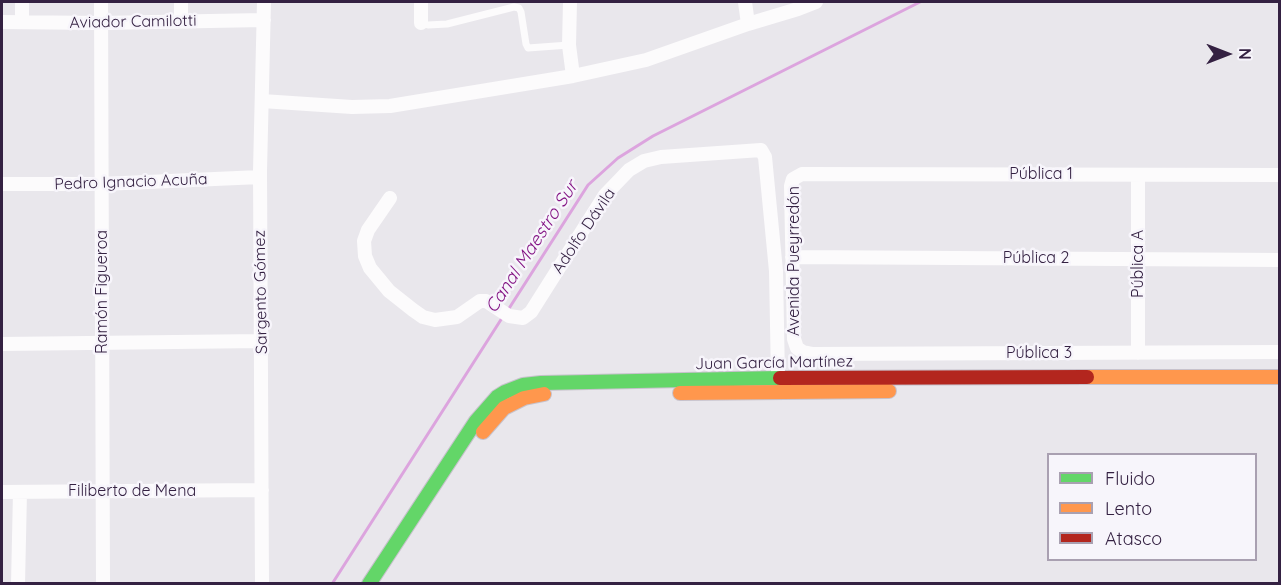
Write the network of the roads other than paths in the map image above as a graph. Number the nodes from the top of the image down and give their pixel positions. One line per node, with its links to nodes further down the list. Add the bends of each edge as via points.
1 (21, 2): 12 (street)
2 (101, 2): 13 (street, Ramón Figueroa)
3 (181, 2): 10 (street)
4 (264, 2): 9 (street, Sargento Gómez)
5 (422, 2): 14 (street)
6 (570, 2): 16 (street)
7 (745, 2): 15 (street)
8 (816, 2): 15 (street)
9 (264, 20): 10 (street, Aviador Camilotti); 18 (street, Sargento Gómez)
10 (181, 21): 13 (street, Aviador Camilotti)
11 (2, 22): 12 (street, Aviador Camilotti)
12 (21, 22): 13 (street, Aviador Camilotti)
13 (101, 23): 24 (street, Ramón Figueroa)
14 (422, 23): 16 (lane, via 447,24 514,7 521,12 528,48)
15 (748, 24): 17 (street, via 646,60)
16 (569, 45): 17 (street)
17 (573, 76): 18 (street, via 390,106)
18 (262, 101): 22 (street, Sargento Gómez)
19 (802, 174): 20 (street, Pública 1); 26 (street, Avenida Pueyrredón, via 793,179 791,186)
20 (1138, 175): 21 (street, Pública 1); 27 (street, Pública A)
21 (1280, 175)
22 (260, 177): 24 (street, Pedro Ignacio Acuña); 29 (street, Sargento Gómez)
23 (2, 184): 24 (street, Pedro Ignacio Acuña)
24 (102, 184): 31 (street, Ramón Figueroa)
25 (390, 198): 36 (street, Adolfo Dávila, via 364,241 370,268 389,291 423,317 435,320 457,317 480,301 523,318 531,312 605,195 629,170 661,157 760,150 765,157 776,272)
26 (792, 257): 27 (street, Pública 2); 32 (street, Avenida Pueyrredón, via 794,339)
27 (1138, 259): 28 (street, Pública 2); 34 (street, Pública A)
28 (1280, 260)
29 (262, 341): 31 (street); 39 (street, Sargento Gómez)
30 (2, 344): 31 (street)
31 (102, 344): 38 (street, Ramón Figueroa)
32 (800, 351): 34 (street, Pública 3)
33 (1280, 352): 34 (street, Pública 3)
34 (1138, 353)
35 (1280, 377): 36 (main road, Juan García Martínez)
36 (778, 378): 45 (main road, Juan García Martínez, via 541,383 505,392 476,421)
37 (1280, 389): 46 (main road, Juan García Martínez, via 533,395 504,408 484,430)
38 (103, 490): 39 (street, Filiberto de Mena); 41 (street, Filiberto de Mena); 43 (street, Ramón Figueroa)
39 (262, 490): 44 (street, Sargento Gómez)
40 (2, 492): 41 (street, Filiberto de Mena)
41 (20, 492): 42 (street)
42 (18, 584)
43 (103, 584)
44 (261, 584)
45 (369, 584)
46 (383, 584)

